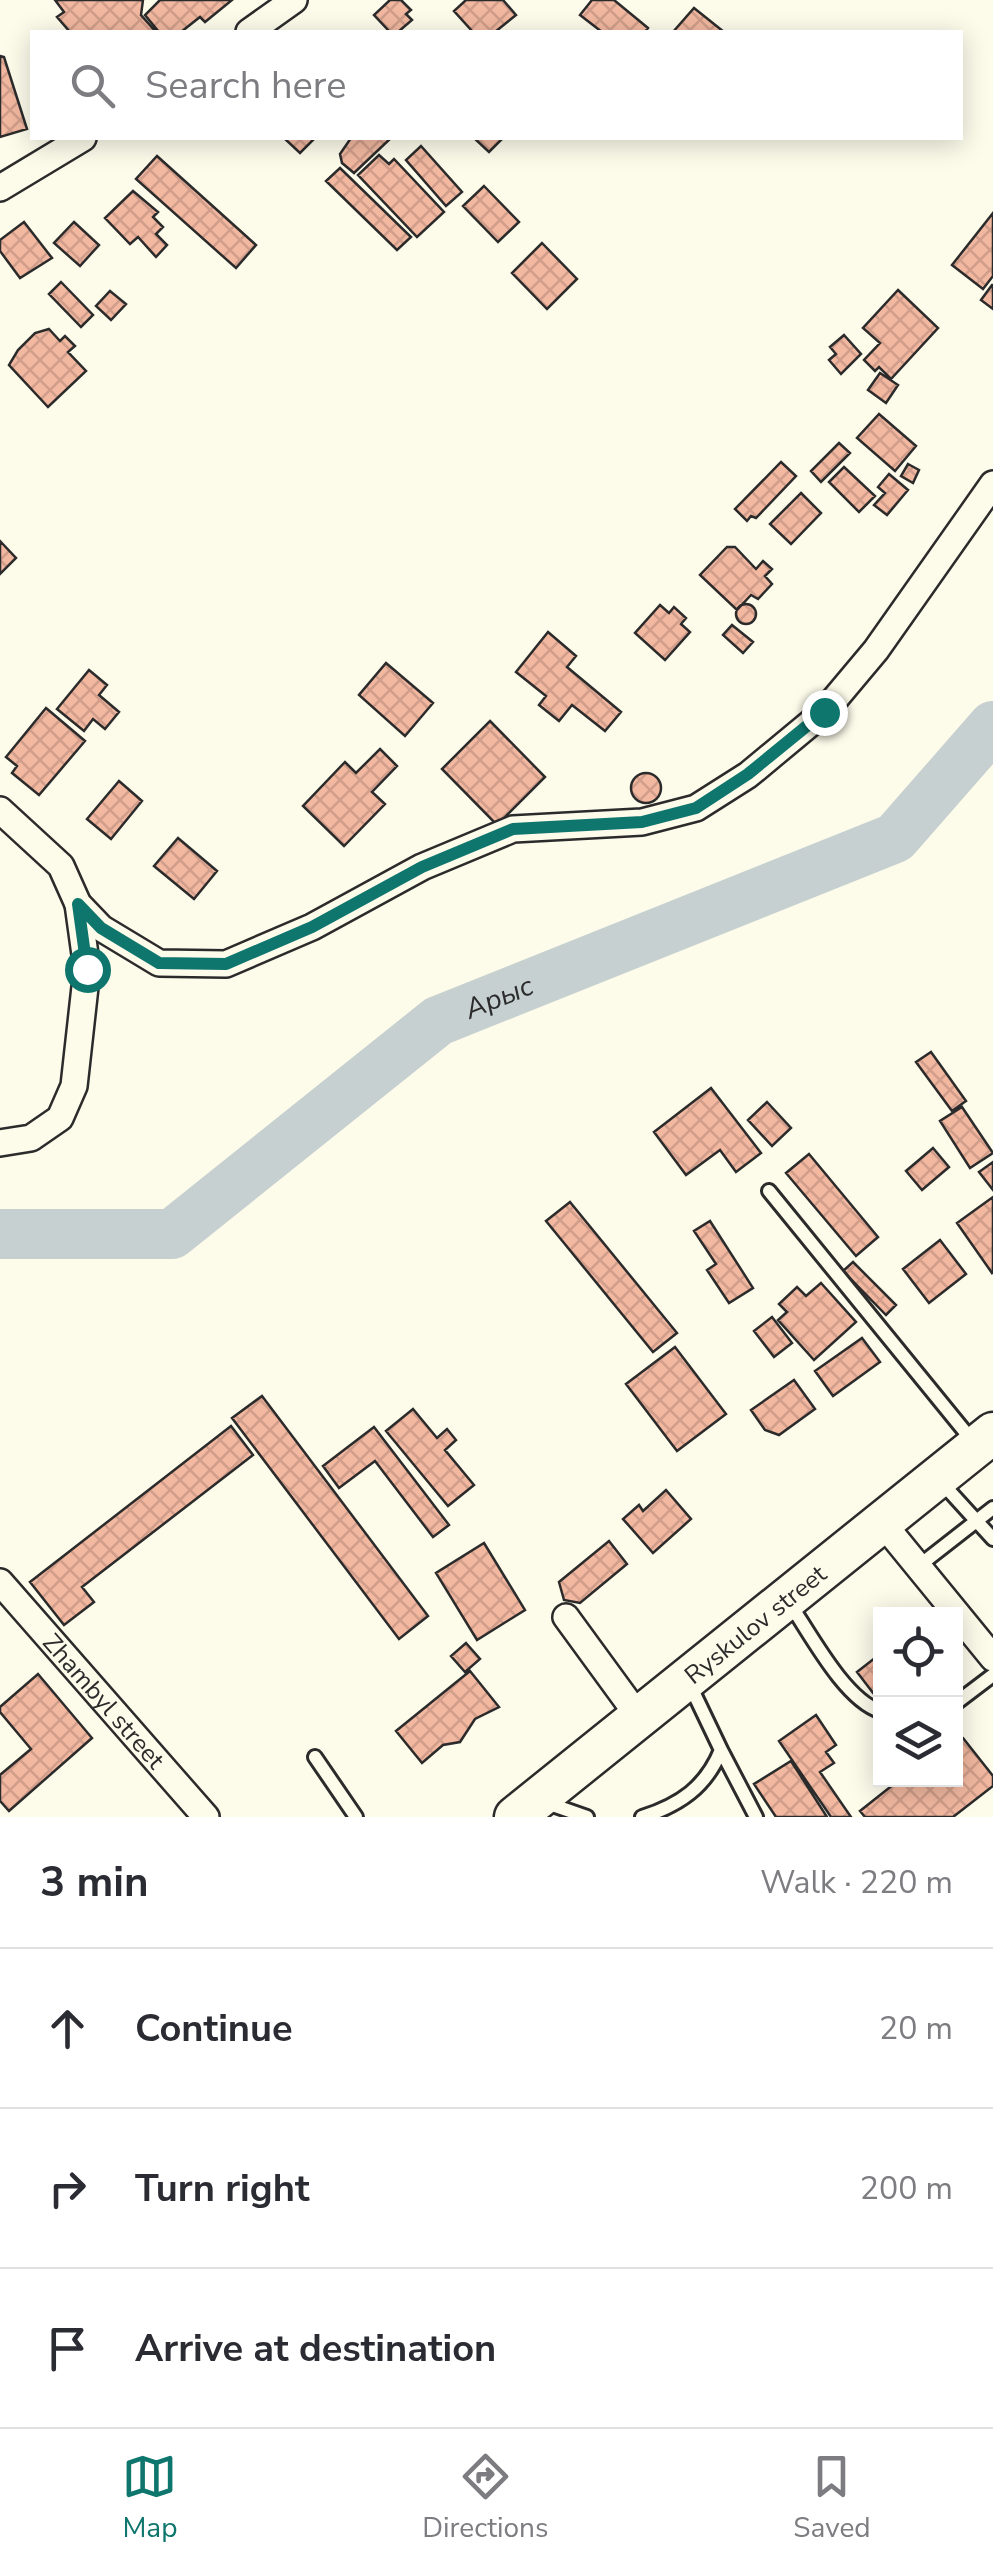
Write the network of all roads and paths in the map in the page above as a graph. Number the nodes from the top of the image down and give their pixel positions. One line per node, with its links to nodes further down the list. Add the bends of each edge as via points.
1 (294, 0): 2 (street)
2 (252, 30)
3 (80, 140): 4 (street)
4 (0, 188)
5 (993, 484): 7 (street, via 824,712 696,808 642,822 513,829 226,964 159,963 101,928)
6 (0, 810): 7 (street, via 61,866)
7 (78, 904): 8 (street, via 87,969 74,1086 60,1118 31,1138)
8 (0, 1144)
9 (768, 1191): 10 (lane)
10 (985, 1440): 11 (main road, Ryskulov street)
11 (936, 1478): 13 (main road, Ryskulov street); 14 (lane)
12 (993, 1508): 14 (lane)
13 (881, 1521): 16 (street); 18 (main road, Ryskulov street)
14 (976, 1522): 15 (lane); 16 (lane)
15 (993, 1540)
16 (920, 1566): 20 (street)
17 (0, 1582): 29 (street, Zhambyl street)
18 (786, 1598): 22 (main road, Ryskulov street); 24 (lane, via 846,1685)
19 (566, 1618): 25 (street)
20 (993, 1658)
21 (993, 1675): 23 (lane)
22 (687, 1678): 25 (main road, Ryskulov street); 26 (lane)
23 (963, 1698)
24 (873, 1709)
25 (639, 1717): 28 (main road, Ryskulov street)
26 (721, 1750): 32 (lane, via 711,1774 670,1808); 33 (lane)
27 (315, 1757): 30 (lane)
28 (526, 1808): 31 (lane)
29 (206, 1817)
30 (356, 1817)
31 (587, 1817)
32 (642, 1817)
33 (756, 1817)

